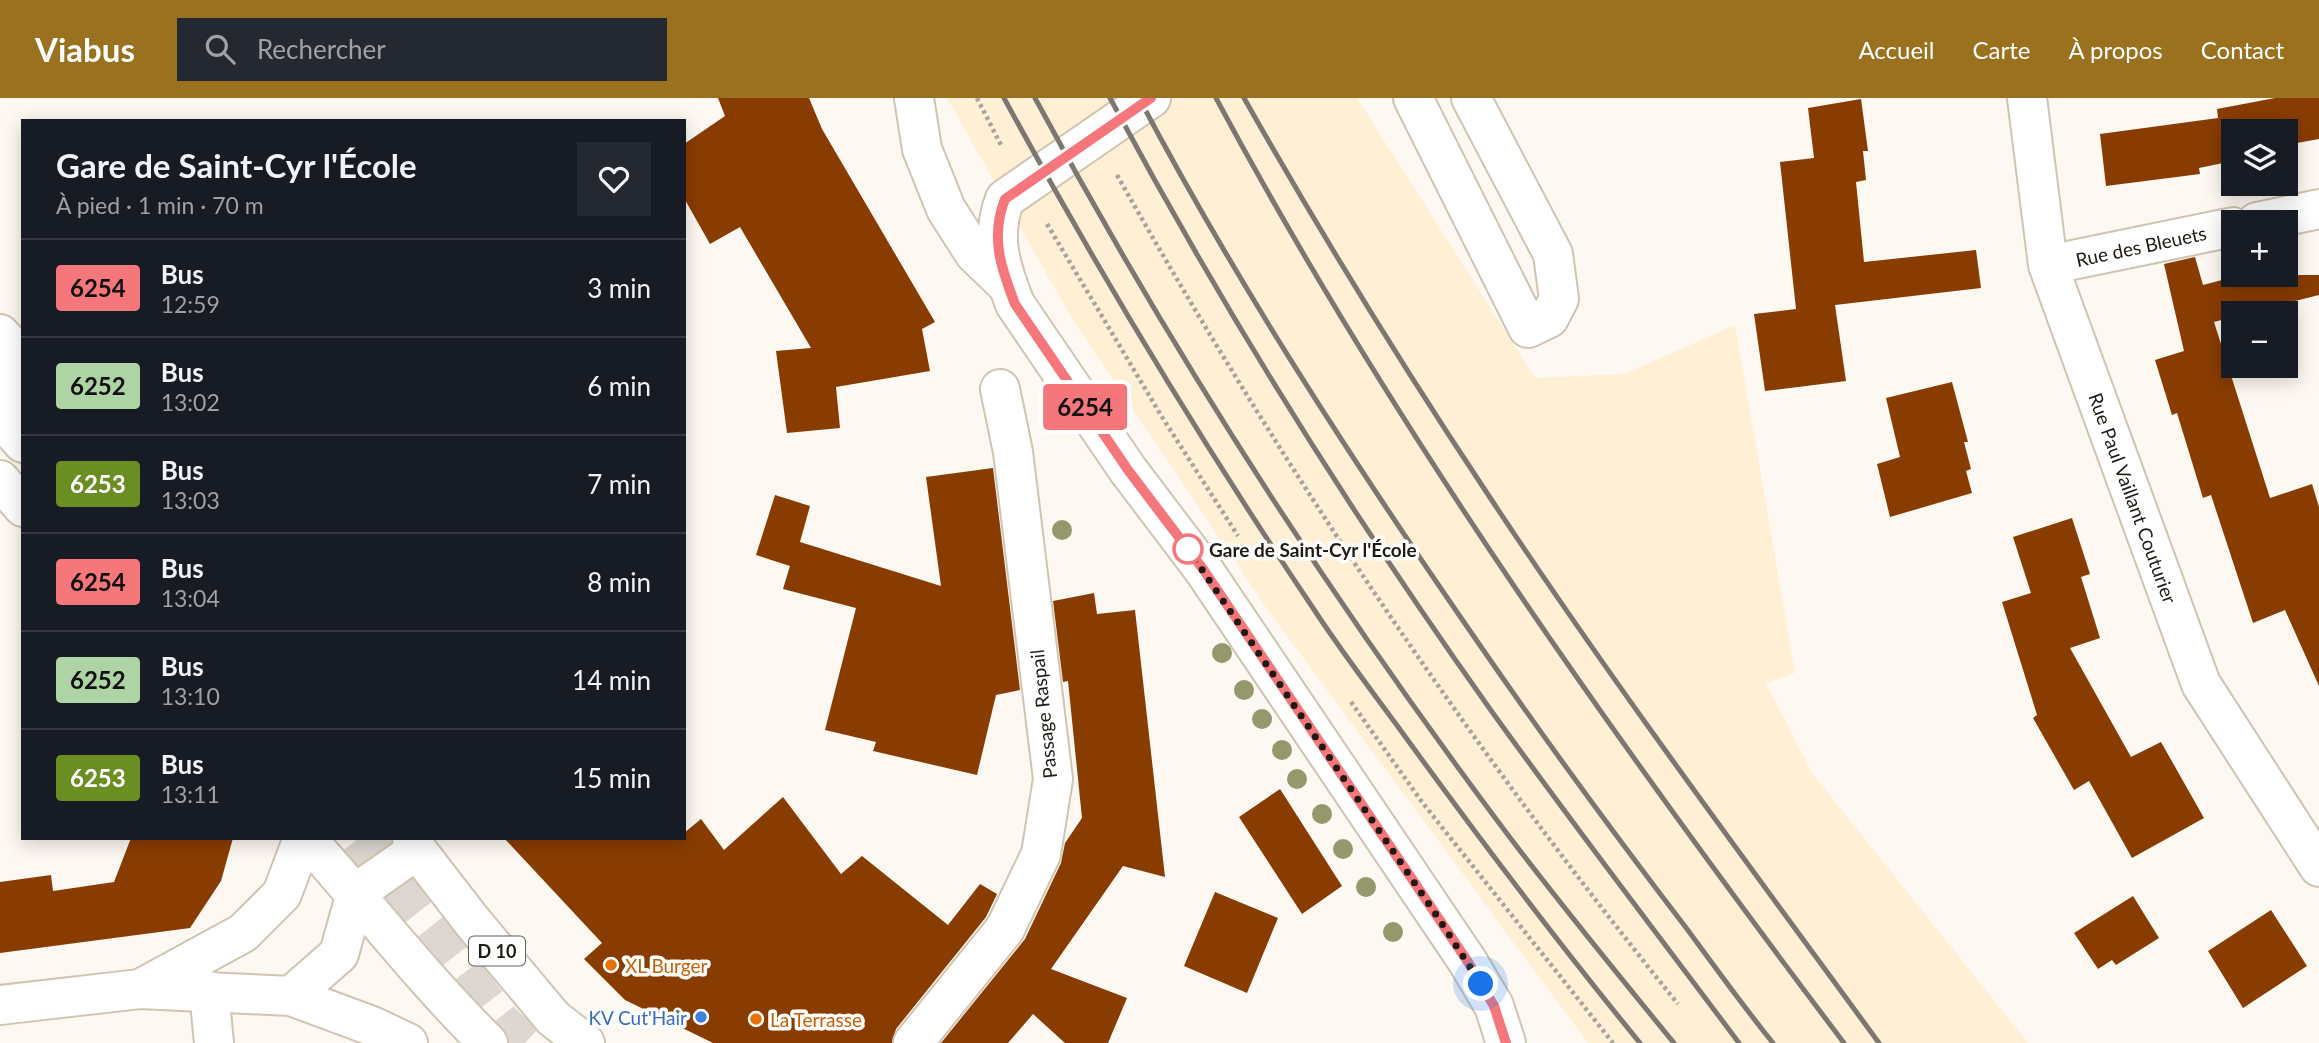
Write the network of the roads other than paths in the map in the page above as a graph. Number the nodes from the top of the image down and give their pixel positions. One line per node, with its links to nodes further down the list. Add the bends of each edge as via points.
1 (914, 98): 10 (street, via 922,149 946,209 974,253)
2 (1151, 98): 10 (street, via 1005,199 997,235)
3 (1413, 98): 4 (street, via 1528,328 1549,318 1559,299 1553,254)
4 (1471, 98)
5 (2027, 98): 9 (street, Rue Paul Vaillant Couturier)
6 (2319, 209): 7 (street)
7 (2298, 213)
8 (2221, 229): 9 (street, Rue des Bleuets)
9 (2048, 265): 23 (street, Rue Paul Vaillant Couturier, via 2201,684)
10 (1008, 286): 35 (street, via 1015,304 1120,459 1203,569 1468,962 1494,1006)
11 (0, 334): 12 (street)
12 (21, 357)
13 (0, 378): 15 (street)
14 (1000, 389): 34 (street, Passage Raspail, via 1013,452 1053,779 1041,855 1005,929)
15 (21, 403)
16 (0, 417): 17 (street)
17 (21, 441)
18 (0, 480): 19 (street)
19 (21, 505)
20 (303, 840): 25 (street)
21 (306, 840): 24 (street)
22 (414, 844): 24 (street, D 10); 33 (street, D 10, via 552,1018)
23 (2319, 867)
24 (356, 893): 25 (street); 28 (street, via 338,954); 32 (street, via 416,968)
25 (282, 894): 26 (street, via 243,933)
26 (140, 989): 27 (street); 29 (street)
27 (209, 991): 28 (street); 30 (street)
28 (291, 996): 31 (street)
29 (0, 1005)
30 (214, 1043)
31 (408, 1043)
32 (488, 1043)
33 (585, 1043)
34 (913, 1043)
35 (1506, 1043)

